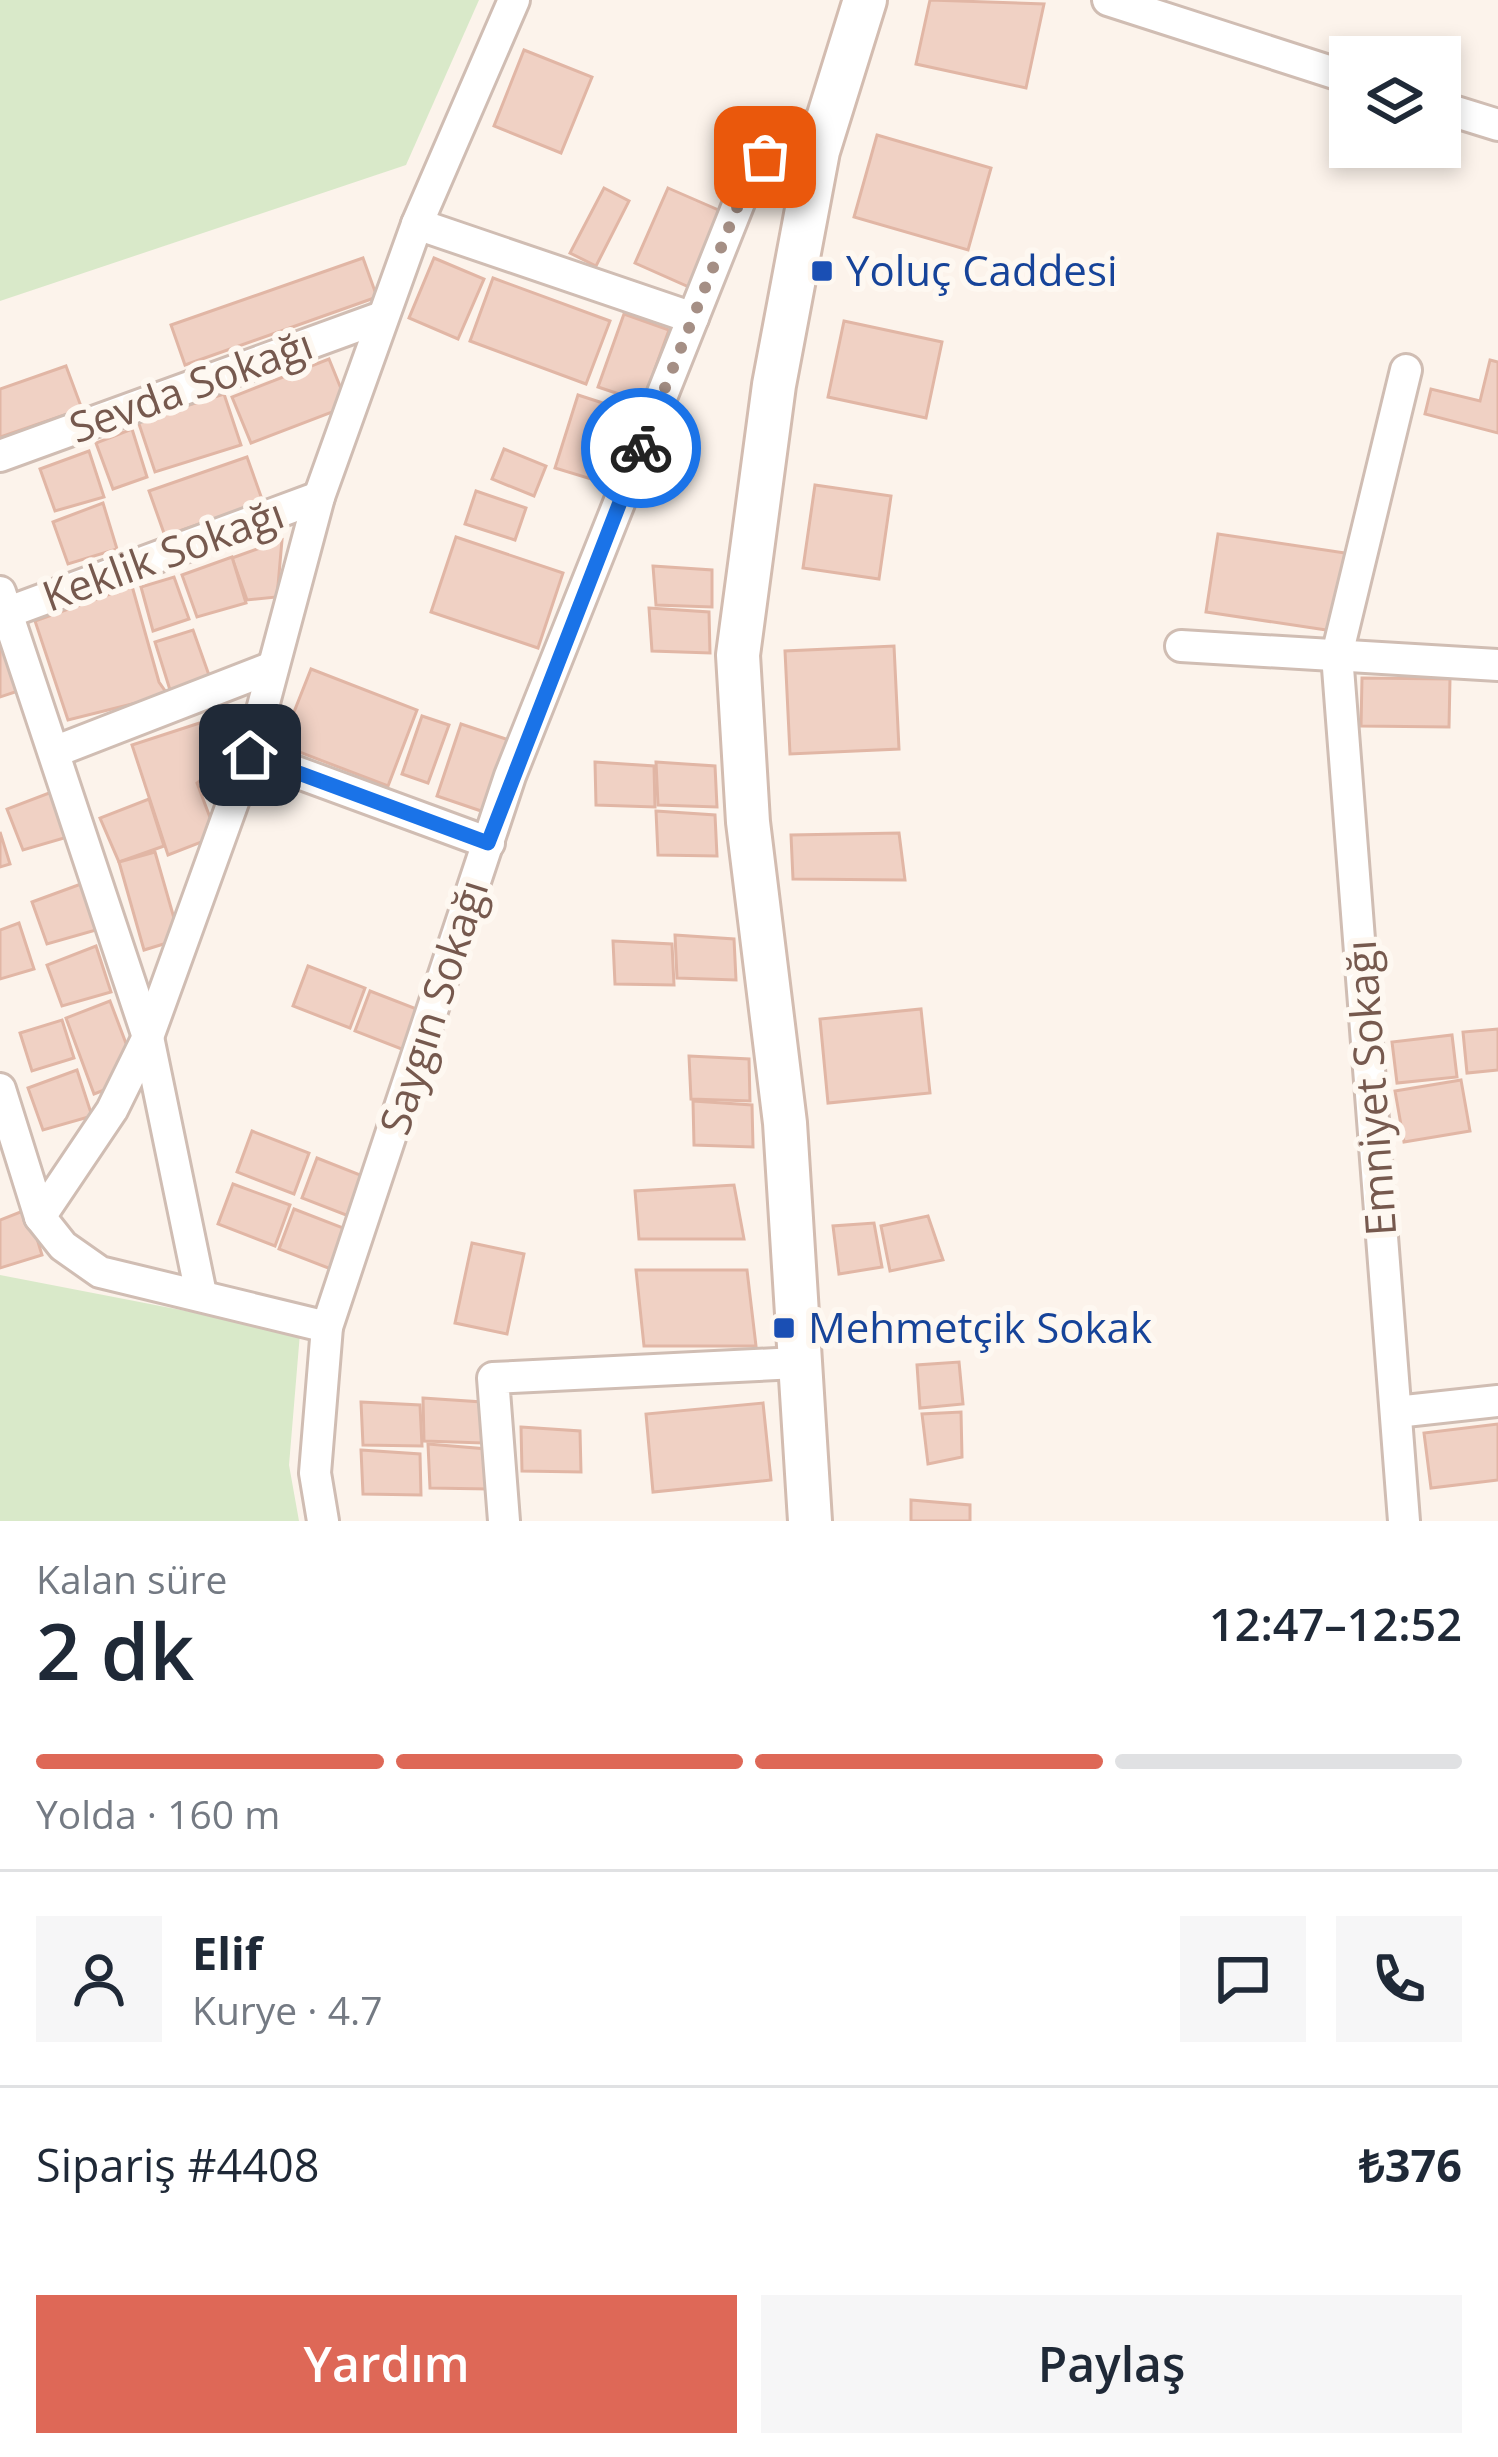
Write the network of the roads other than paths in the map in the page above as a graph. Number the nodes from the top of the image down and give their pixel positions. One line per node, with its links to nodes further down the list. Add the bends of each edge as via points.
1 (514, 0): 8 (street)
2 (865, 0): 7 (street)
3 (1108, 0): 4 (street)
4 (1329, 71)
5 (1461, 114): 6 (street)
6 (1498, 125)
7 (824, 126): 10 (street, Saygın Sokağı, via 782,134 748,180); 27 (street, via 774,385 738,655 748,822 784,1123)
8 (417, 224): 9 (street); 10 (street)
9 (382, 316): 12 (street, Sevda Sokağı); 13 (street)
10 (693, 318): 21 (street, Saygın Sokağı)
11 (1406, 370): 16 (street, Emniyet Sokağı)
12 (0, 456)
13 (320, 497): 14 (street, Keklik Sokağı); 18 (street)
14 (3, 603): 19 (street)
15 (1181, 646): 16 (street)
16 (1337, 655): 17 (street); 29 (street, Emniyet Sokağı)
17 (1498, 664)
18 (273, 667): 19 (street); 20 (street)
19 (54, 752): 22 (street)
20 (250, 755): 21 (street); 22 (street)
21 (488, 843): 26 (street, Saygın Sokağı)
22 (148, 1037): 24 (street, via 112,1110); 25 (street)
23 (0, 1090): 24 (street)
24 (40, 1217): 25 (street, via 100,1272)
25 (201, 1294): 26 (street)
26 (326, 1327): 30 (street, Saygın Sokağı, via 315,1473)
27 (797, 1363): 31 (street, via 493,1378); 32 (street)
28 (1498, 1401): 29 (street)
29 (1396, 1412): 33 (street, Emniyet Sokağı)
30 (323, 1521)
31 (504, 1521)
32 (810, 1521)
33 (1404, 1521)

